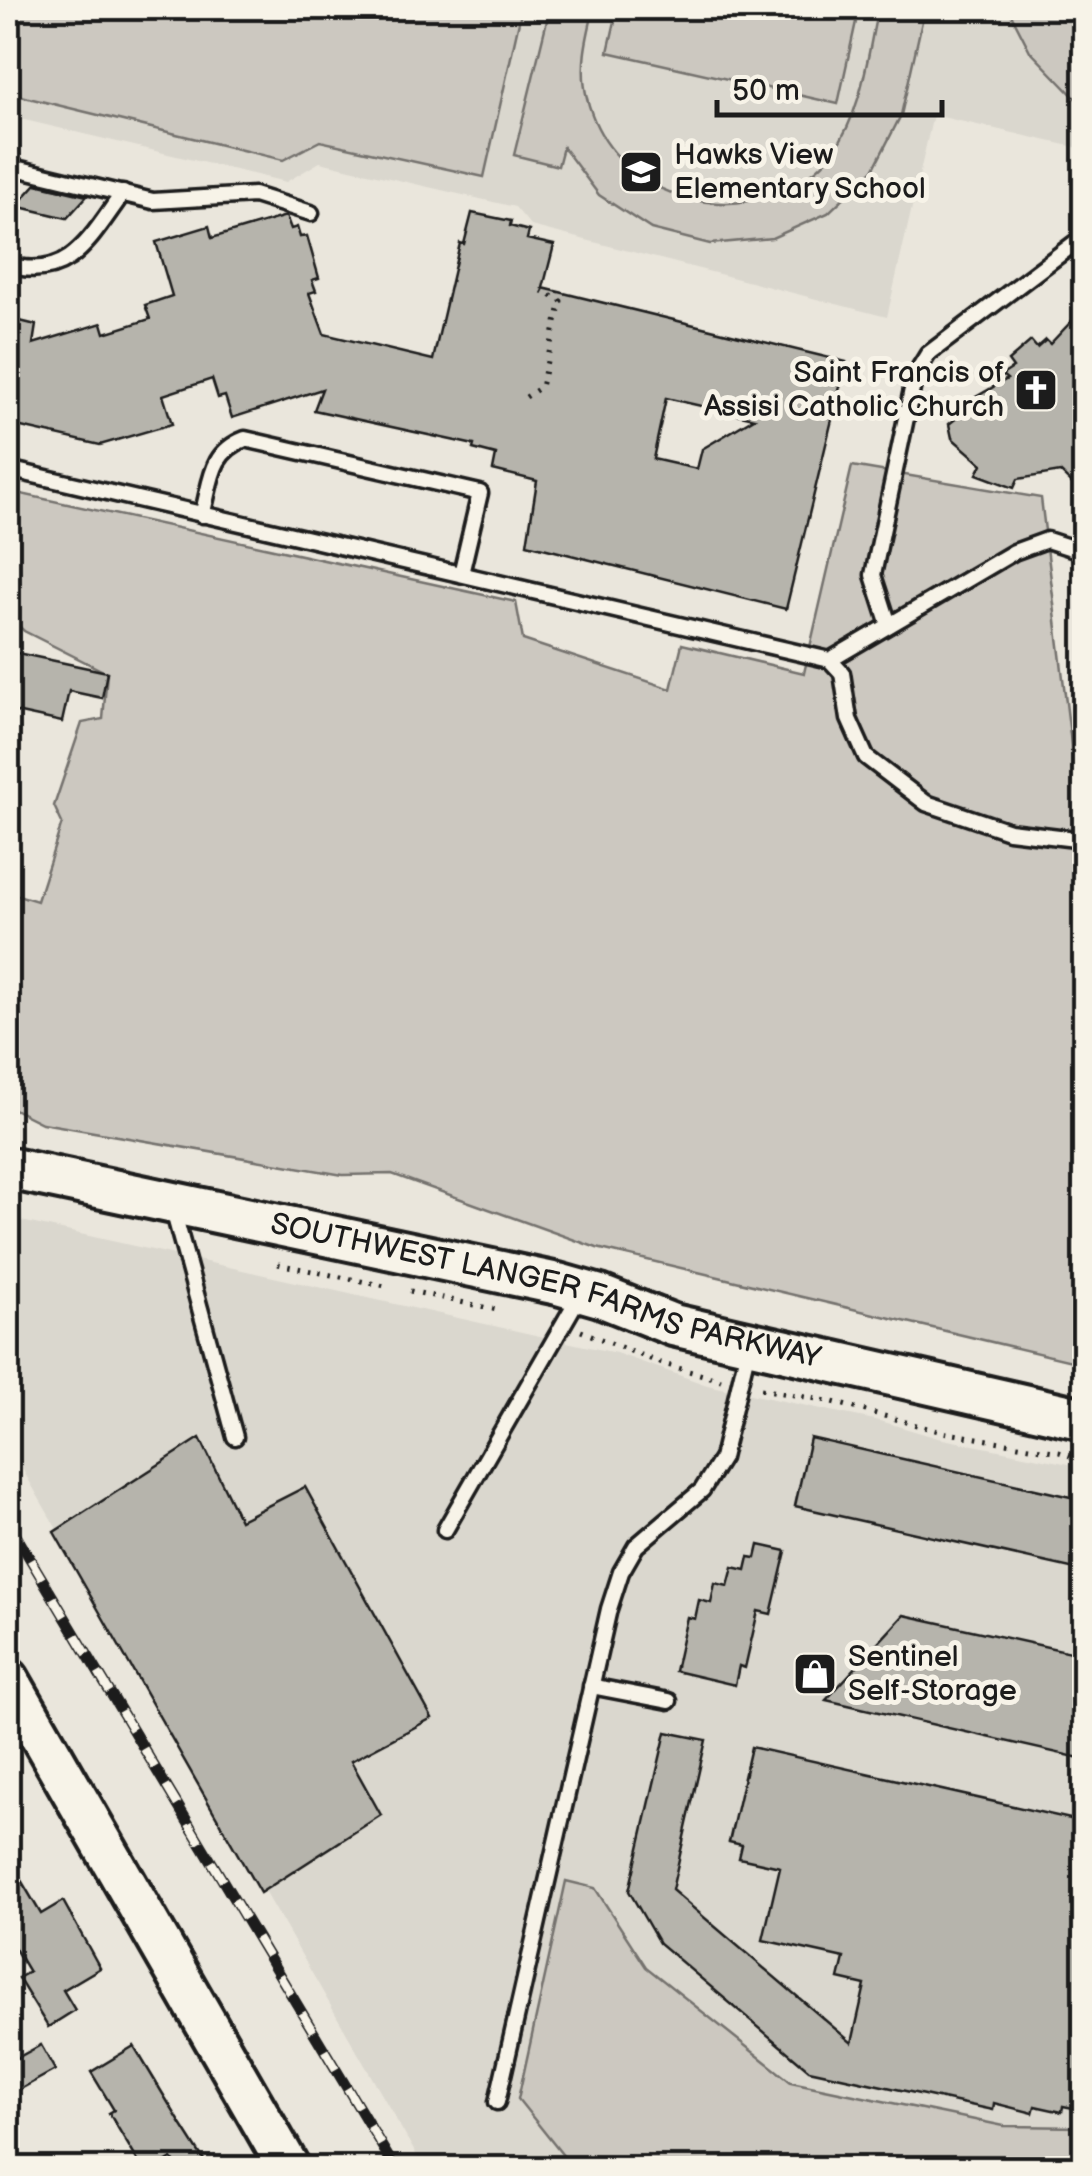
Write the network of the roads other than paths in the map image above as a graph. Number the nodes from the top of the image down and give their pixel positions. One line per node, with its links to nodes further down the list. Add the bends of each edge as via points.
1 (8, 166): 2 (lane)
2 (122, 193): 3 (lane, via 152,201 254,195); 5 (lane, via 74,256 50,270)
3 (312, 212)
4 (1084, 236): 10 (lane, via 928,354 915,376 874,574)
5 (8, 265)
6 (8, 469): 7 (lane)
7 (202, 515): 9 (lane); 9 (lane, via 215,462 228,446 245,439 282,447 480,494)
8 (1084, 552): 10 (lane, via 1047,540 1014,552)
9 (461, 574): 11 (lane)
10 (890, 625): 11 (lane)
11 (830, 660): 12 (lane, via 842,673 849,719 866,757 926,803 1009,831)
12 (1084, 840)
13 (8, 1142): 15 (main road, via 54,1154)
14 (8, 1168): 15 (main road, SOUTHWEST LANGER FARMS PARKWAY)
15 (81, 1181): 16 (main road, SOUTHWEST LANGER FARMS PARKWAY)
16 (171, 1200): 17 (main road, SOUTHWEST LANGER FARMS PARKWAY); 20 (lane)
17 (583, 1290): 18 (main road, SOUTHWEST LANGER FARMS PARKWAY, via 672,1325); 21 (lane)
18 (749, 1343): 19 (main road, SOUTHWEST LANGER FARMS PARKWAY); 23 (lane, via 722,1458 702,1490 636,1546 620,1572)
19 (1084, 1419)
20 (236, 1437)
21 (445, 1530)
22 (8, 1679): 26 (main road)
23 (591, 1686): 24 (lane); 25 (lane)
24 (669, 1701)
25 (497, 2102)
26 (289, 2168)

